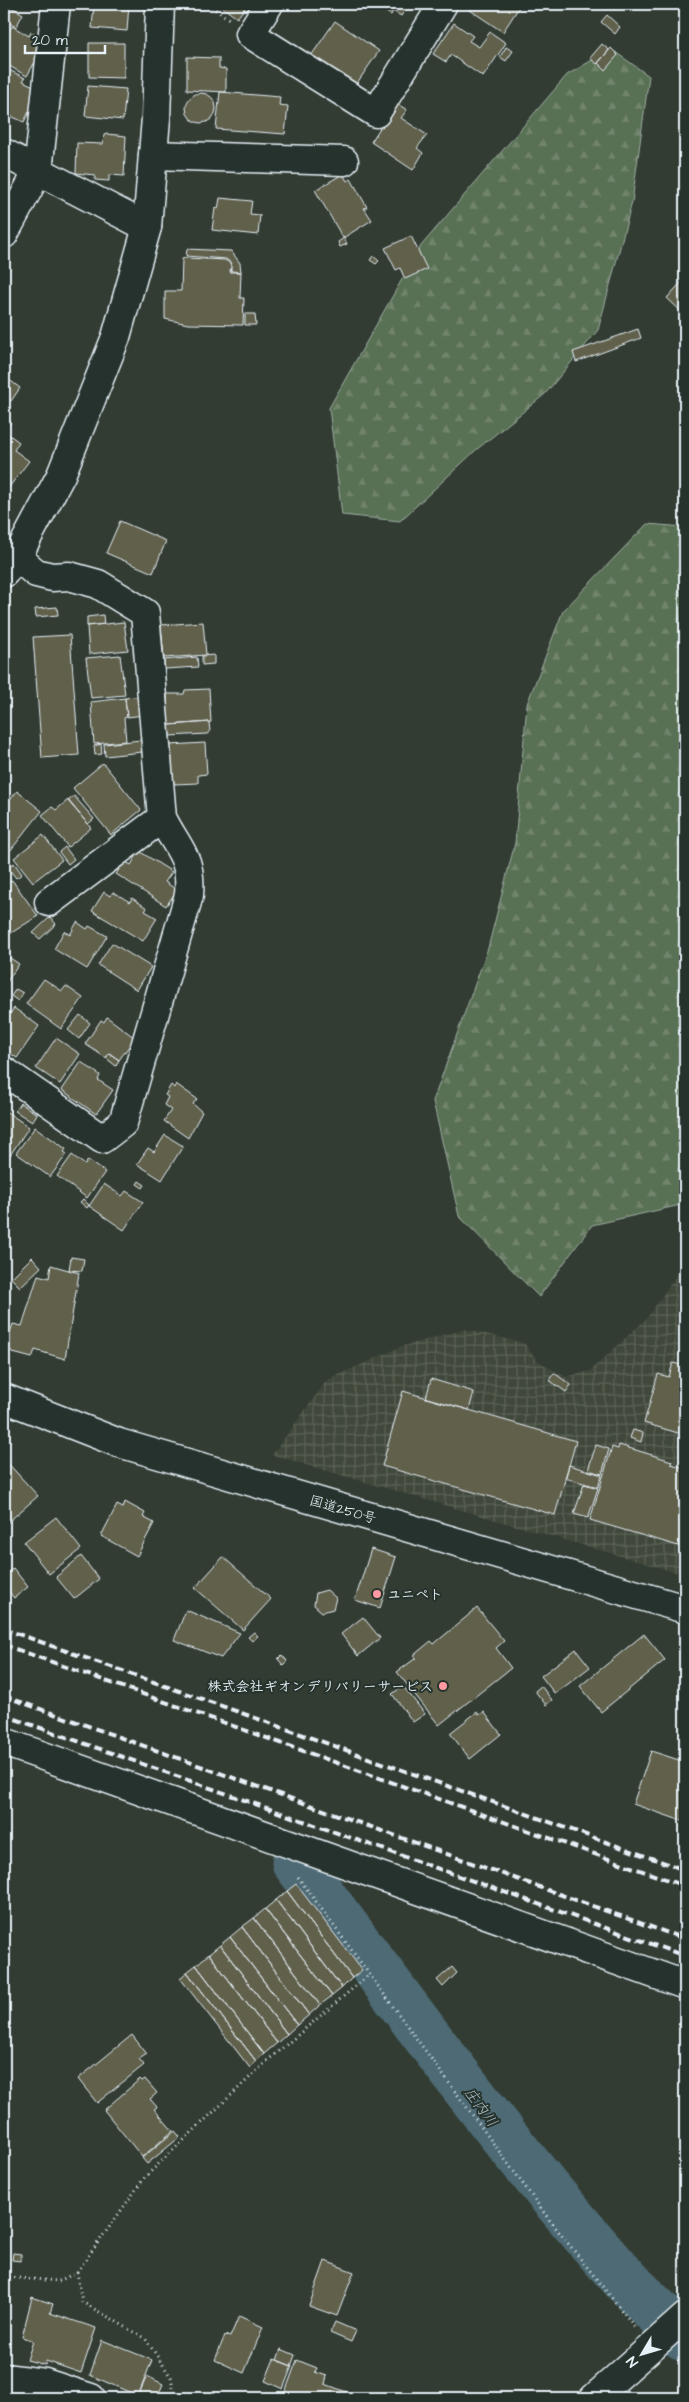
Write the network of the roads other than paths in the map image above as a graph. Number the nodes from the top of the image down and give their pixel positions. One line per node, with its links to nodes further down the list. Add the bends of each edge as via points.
1 (56, 4): 8 (main road)
2 (160, 4): 6 (main road)
3 (269, 4): 4 (main road, via 250,34 376,113)
4 (444, 4)
5 (4, 153): 8 (main road)
6 (153, 156): 7 (main road); 9 (main road)
7 (344, 161)
8 (38, 171): 9 (main road); 10 (main road)
9 (147, 227): 11 (main road, via 116,337 62,474)
10 (4, 234)
11 (10, 565): 12 (main road, via 52,577 69,576 98,584 145,613)
12 (162, 818): 13 (main road); 14 (main road, via 185,856 190,874 189,895 123,1123 102,1139)
13 (49, 902)
14 (4, 1071)
15 (4, 1398): 16 (main road, 国道250号, via 119,1443)
16 (685, 1609)
17 (4, 1742): 18 (main road)
18 (685, 1985)
19 (685, 2317): 22 (main road)
20 (4, 2378): 21 (main road, via 45,2383)
21 (91, 2398)
22 (594, 2398)

